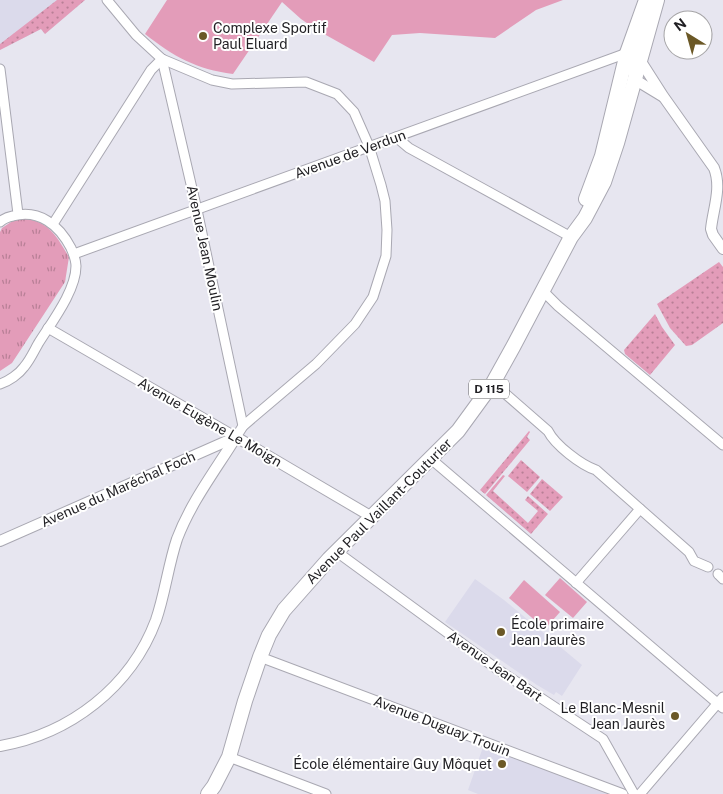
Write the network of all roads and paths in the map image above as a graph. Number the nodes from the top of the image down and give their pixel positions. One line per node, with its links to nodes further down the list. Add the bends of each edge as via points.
1 (107, 0): 5 (street, via 136,35)
2 (647, 0): 4 (main road, Avenue Paul Vaillant-Couturier / D 115)
3 (657, 0): 4 (main road, Avenue Paul Vaillant-Couturier / D 115)
4 (634, 57): 7 (main road, Avenue Paul Vaillant-Couturier / D 115); 8 (street); 9 (street, Avenue de Verdun); 15 (main road, Avenue Paul Vaillant-Couturier / D 115, via 602,156)
5 (162, 59): 10 (street, via 212,80 232,84 306,82 321,87 337,94 354,112); 11 (street, Avenue Jean Moulin); 14 (street, via 151,70)
6 (0, 69): 12 (street)
7 (634, 79): 8 (street); 15 (main road, Avenue Paul Vaillant-Couturier / D 115, via 604,182)
8 (663, 96): 16 (street, via 714,168 718,186 711,229)
9 (396, 137): 10 (street, Avenue de Verdun); 15 (street, via 409,148)
10 (369, 146): 11 (street, Avenue de Verdun); 22 (street, via 385,201 387,230 386,256 373,297 355,324 316,364)
11 (197, 210): 17 (street, Avenue de Verdun); 22 (street, Avenue Jean Moulin)
12 (18, 214): 13 (street); 14 (street, via 40,216)
13 (0, 222)
14 (53, 224): 17 (street)
15 (571, 237): 18 (main road, Avenue Paul Vaillant-Couturier / D 115)
16 (723, 249)
17 (74, 254): 19 (street, via 76,265 72,285)
18 (543, 291): 20 (main road, Avenue Paul Vaillant-Couturier / D 115); 25 (street)
19 (48, 328): 21 (street, via 24,368); 23 (street, Avenue Eugène Le Moign)
20 (493, 383): 27 (main road, Avenue Paul Vaillant-Couturier / D 115, via 458,430); 28 (street, via 548,430 552,438)
21 (0, 384)
22 (243, 426): 23 (street)
23 (236, 437): 24 (street, Avenue du Maréchal Foch); 26 (street); 29 (street, Avenue Eugène Le Moign)
24 (216, 445): 26 (street); 30 (street, Avenue du Maréchal Foch)
25 (723, 445)
26 (224, 455): 36 (street, via 204,485 177,539 156,620 142,650 125,674 89,709 72,719 33,738)
27 (431, 459): 29 (main road, Avenue Paul Vaillant-Couturier / D 115); 33 (street)
28 (640, 508): 32 (street, via 689,552 694,561); 33 (street)
29 (372, 517): 31 (main road, Avenue Paul Vaillant-Couturier / D 115)
30 (0, 541)
31 (337, 552): 34 (main road, Avenue Paul Vaillant-Couturier / D 115, via 284,610); 41 (street, Avenue Jean Bart, via 497,669 603,739)
32 (708, 567)
33 (576, 583): 35 (street)
34 (260, 657): 37 (main road, Avenue Paul Vaillant-Couturier / D 115); 40 (street, Avenue Duguay Trouin)
35 (721, 703): 42 (street)
36 (0, 746)
37 (229, 757): 38 (main road, Avenue Paul Vaillant-Couturier / D 115); 39 (street)
38 (208, 794)
39 (326, 794)
40 (623, 794)
41 (634, 794)
42 (640, 794)

